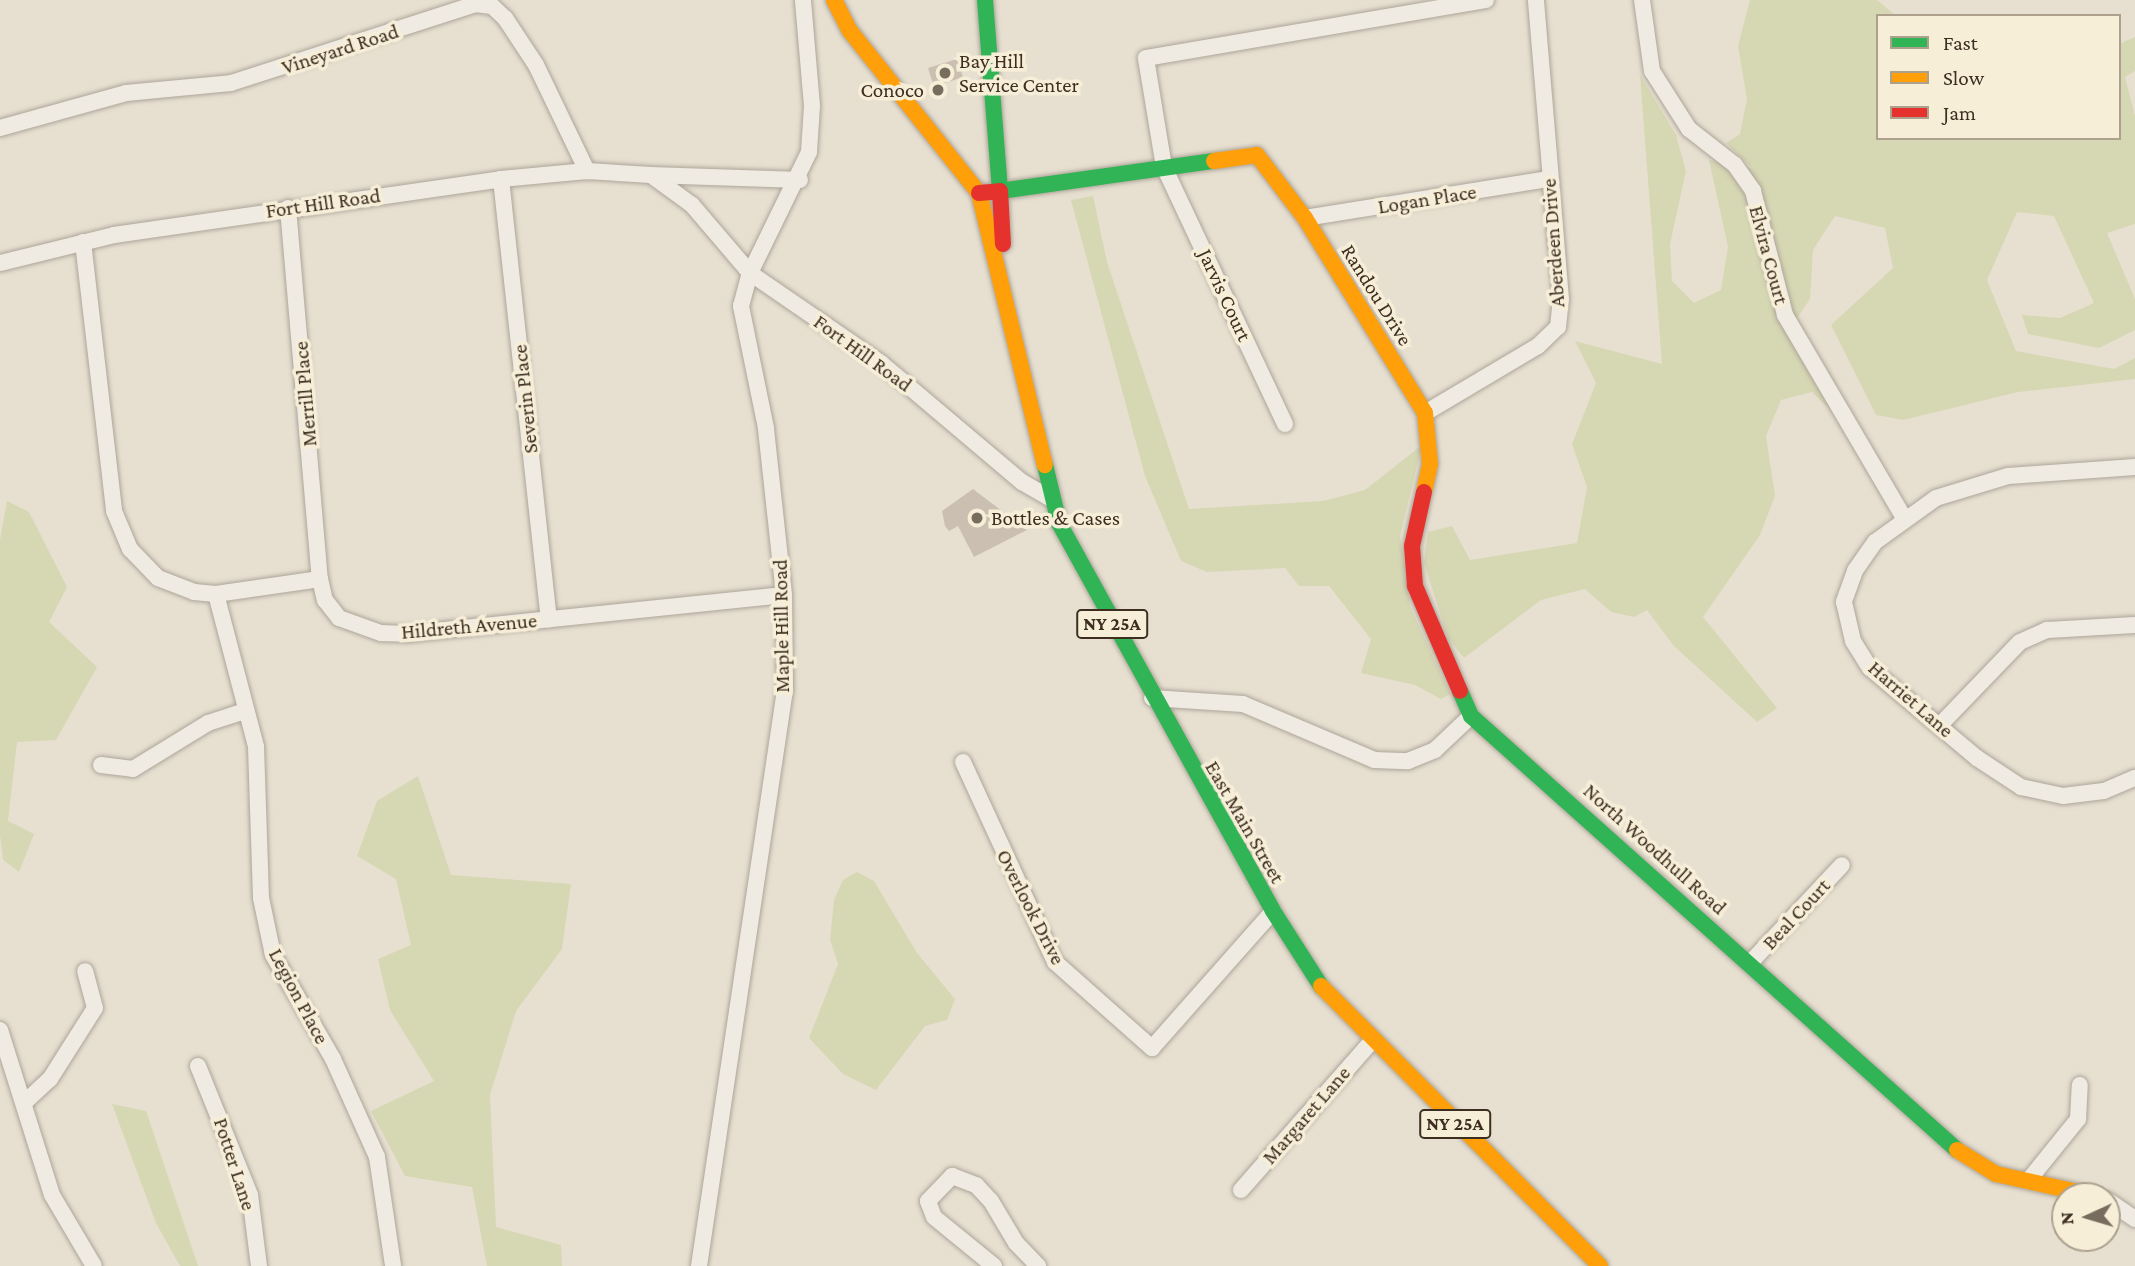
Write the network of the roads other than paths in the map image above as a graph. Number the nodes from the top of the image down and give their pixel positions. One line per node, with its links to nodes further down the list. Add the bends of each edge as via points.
1 (803, 0): 12 (street, Maple Hill Road, via 812,128)
2 (834, 0): 15 (main road, East Main Street, via 850,31)
3 (985, 0): 14 (main road, East Main Street)
4 (1486, 0): 8 (street, via 1146,58)
5 (1536, 0): 13 (street, Aberdeen Drive)
6 (1642, 0): 26 (street, Elvira Court, via 1651,71 1689,129 1735,165 1753,191 1785,315)
7 (0, 128): 9 (street, Vineyard Road, via 126,93 231,83 475,4 492,6 505,18 536,65)
8 (1164, 167): 14 (main road, Randou Drive); 17 (main road, Randou Drive, via 1257,155); 23 (street, Jarvis Court)
9 (587, 171): 10 (street, Fort Hill Road); 11 (street, Fort Hill Road)
10 (651, 175): 12 (street, Fort Hill Road); 20 (street, Fort Hill Road, via 692,205)
11 (501, 179): 16 (street, Fort Hill Road); 30 (street, Severin Place)
12 (800, 180): 20 (street, Maple Hill Road)
13 (1549, 180): 17 (street, Logan Place); 22 (street, Aberdeen Drive, via 1561,299 1558,327 1538,346)
14 (1000, 191): 15 (main road); 21 (main road, East Main Street / NY 25A)
15 (979, 193): 21 (main road, East Main Street)
16 (288, 208): 18 (street, Fort Hill Road); 27 (street, Merrill Place)
17 (1305, 218): 22 (main road, Randou Drive)
18 (82, 242): 19 (street, Fort Hill Road); 28 (street, via 120,531 158,578)
19 (0, 263)
20 (750, 273): 25 (street, Fort Hill Road, via 881,363 1022,482); 29 (street, Maple Hill Road, via 743,318 766,428)
21 (1007, 306): 25 (main road, East Main Street / NY 25A)
22 (1425, 412): 34 (main road, Randou Drive, via 1430,464 1412,547 1415,586)
23 (1285, 424)
24 (2135, 467): 26 (street, Harriet Lane, via 2008,476 1965,485)
25 (1050, 498): 32 (main road, East Main Street / NY 25A, via 1069,545)
26 (1904, 518): 35 (street, Harriet Lane, via 1875,542 1855,571 1844,602 1853,641 1870,668)
27 (320, 579): 28 (street); 30 (street, Hildreth Avenue, via 325,600 339,618 381,633)
28 (216, 594): 33 (street, Legion Place)
29 (784, 594): 30 (street, Hildreth Avenue); 54 (street, Maple Hill Road, via 785,690)
30 (549, 619)
31 (2135, 625): 35 (street, via 2047,630 2020,642)
32 (1152, 698): 34 (street, via 1243,704 1374,760 1408,761 1435,750); 40 (main road, East Main Street / NY 25A)
33 (246, 711): 37 (street, via 208,723 133,769); 53 (street, Legion Place, via 260,796 261,898 273,955 333,1059 377,1157)
34 (1471, 716): 41 (main road, North Woodhull Road)
35 (1940, 725): 38 (street, Harriet Lane, via 1977,758 2021,787 2063,796 2104,791)
36 (963, 762): 40 (street, Overlook Drive, via 1055,962 1152,1048)
37 (101, 765)
38 (2135, 778)
39 (1842, 865): 41 (street, Beal Court)
40 (1273, 911): 44 (main road, East Main Street / NY 25A, via 1321,986)
41 (1750, 963): 48 (main road, North Woodhull Road, via 1964,1156 1996,1174)
42 (85, 971): 47 (street, via 95,1008 50,1079)
43 (0, 1030): 47 (street)
44 (1372, 1041): 50 (street, Margaret Lane); 57 (main road, East Main Street / NY 25A)
45 (198, 1066): 52 (street, Potter Lane, via 250,1195)
46 (2080, 1085): 48 (street, via 2078,1119)
47 (24, 1103): 51 (street, via 52,1195)
48 (2028, 1181): 49 (main road, North Woodhull Road)
49 (2051, 1186)
50 (1241, 1190)
51 (94, 1266)
52 (259, 1266)
53 (393, 1266)
54 (699, 1266)
55 (994, 1266): 56 (street, via 934,1217 928,1200 952,1176 984,1193)
56 (1038, 1266)
57 (1600, 1266)

